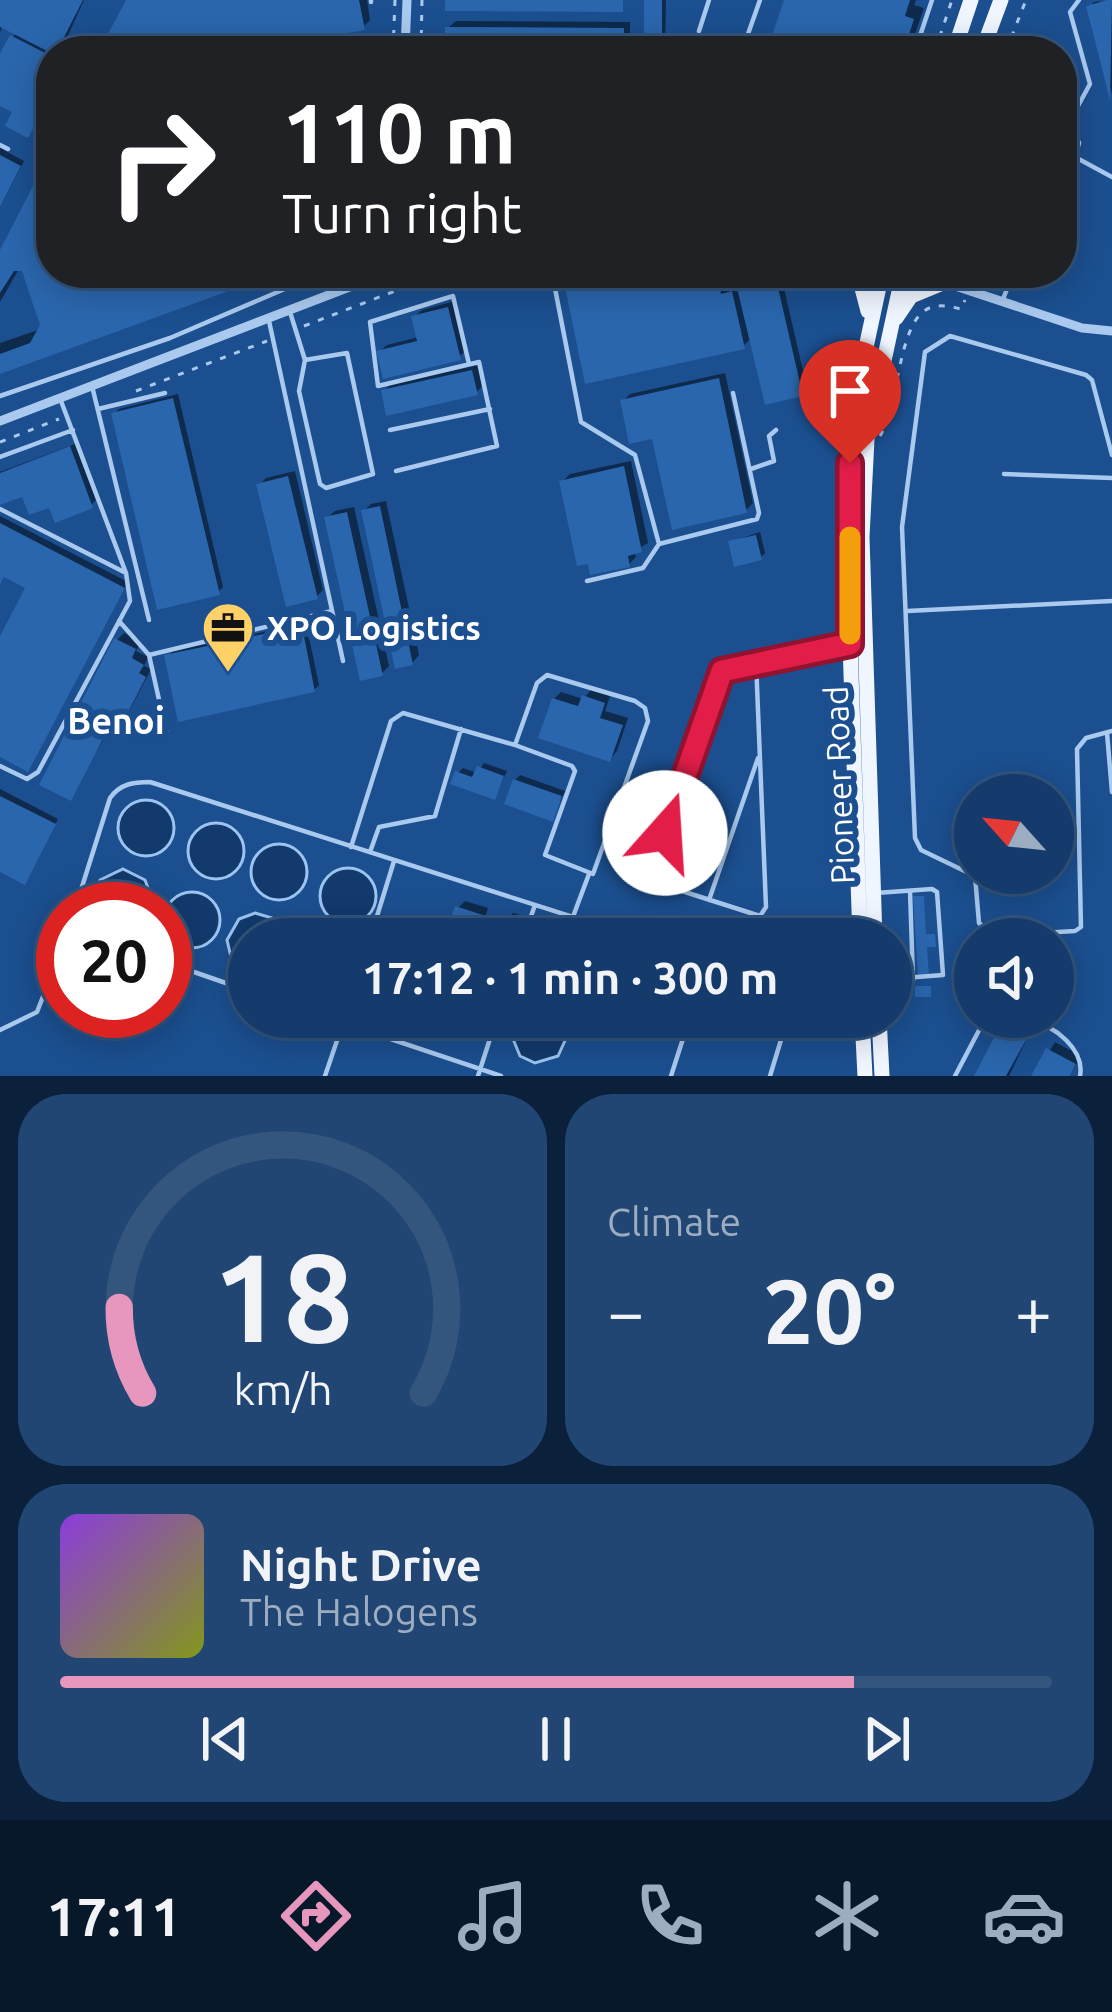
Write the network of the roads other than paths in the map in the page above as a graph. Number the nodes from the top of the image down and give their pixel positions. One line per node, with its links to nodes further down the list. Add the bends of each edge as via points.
1 (406, 0): 9 (street)
2 (710, 0): 8 (lane)
3 (760, 0): 10 (lane)
4 (932, 0): 11 (lane)
5 (971, 0): 12 (main road)
6 (1001, 0): 13 (main road)
7 (1079, 0): 14 (lane, via 1070,12)
8 (699, 32)
9 (405, 36)
10 (747, 36)
11 (920, 36)
12 (959, 36)
13 (988, 36)
14 (1077, 36)
15 (1077, 37): 16 (lane, via 1090,84)
16 (1077, 105)
17 (0, 145): 18 (lane)
18 (8, 149)
19 (1077, 157): 20 (lane)
20 (1112, 177)
21 (287, 288): 41 (lane)
22 (347, 288): 31 (street)
23 (555, 288): 56 (lane, via 581,422 635,455)
24 (864, 288): 33 (main road)
25 (878, 288): 33 (main road, Pioneer Road)
26 (899, 288): 35 (main road, Pioneer Road)
27 (925, 288): 35 (main road, via 902,306)
28 (964, 288): 30 (street)
29 (1007, 288): 30 (lane)
30 (1002, 302): 34 (street)
31 (289, 310): 32 (street); 36 (lane)
32 (268, 319): 38 (street); 60 (lane)
33 (869, 320): 64 (main road, Pioneer Road, via 851,417)
34 (1112, 331)
35 (888, 337): 64 (main road, Pioneer Road, via 867,439)
36 (305, 361): 36 (lane, via 298,392 320,484 373,474 347,353)
37 (469, 364): 37 (lane, via 377,386 368,325 453,296); 43 (lane, via 481,364)
38 (92, 386): 42 (street); 44 (lane)
39 (165, 393): 44 (lane)
40 (733, 393): 51 (lane)
41 (0, 396)
42 (60, 398): 45 (street); 46 (lane)
43 (490, 409): 47 (lane); 52 (lane, via 497,446)
44 (98, 410): 62 (lane)
45 (0, 421)
46 (74, 430): 50 (lane); 57 (lane)
47 (389, 430)
48 (776, 430): 51 (lane, via 773,462)
49 (1112, 455): 61 (lane, via 1090,377 950,336 930,346 902,527)
50 (0, 457)
51 (750, 469): 56 (lane, via 757,519)
52 (396, 471)
53 (1004, 474): 54 (lane)
54 (1112, 478)
55 (0, 509): 57 (lane)
56 (659, 544): 58 (lane, via 643,568)
57 (126, 573): 63 (lane, via 131,591)
58 (587, 580)
59 (1112, 601): 61 (lane)
60 (332, 610): 65 (lane); 67 (lane)
61 (907, 611): 70 (lane, via 915,838 921,850 975,877 979,923 993,936 1081,927 1077,749)
62 (149, 620)
63 (119, 621): 65 (lane); 73 (lane, via 38,772 27,779)
64 (857, 640): 66 (lane); 81 (main road, Pioneer Road)
65 (149, 655): 69 (lane)
66 (756, 661): 72 (lane); 82 (lane, via 718,676 652,872 657,883)
67 (343, 662)
68 (461, 729): 71 (lane); 75 (lane, via 394,717); 76 (lane, via 435,816 379,826)
69 (166, 731)
70 (1109, 732): 74 (lane)
71 (514, 745): 78 (lane, via 574,768 544,856); 78 (lane, via 547,675 645,708 648,721)
72 (760, 753): 82 (lane); 82 (lane, via 765,913)
73 (0, 766)
74 (1112, 792)
75 (351, 847): 76 (lane); 79 (lane, via 133,782 110,798)
76 (369, 853): 77 (lane)
77 (394, 861): 83 (lane); 85 (lane)
78 (589, 874): 84 (lane)
79 (84, 882)
80 (910, 891): 81 (lane); 91 (lane); 91 (lane, via 937,892 944,972)
81 (865, 893): 88 (main road, Pioneer Road); 89 (main road, Pioneer Road)
82 (709, 900)
83 (535, 904): 84 (lane); 86 (lane)
84 (574, 916): 87 (lane)
85 (376, 918)
86 (530, 918)
87 (580, 918)
88 (862, 918)
89 (870, 918)
90 (192, 971): 92 (lane)
91 (913, 980)
92 (228, 984)
93 (36, 1012): 94 (lane)
94 (0, 1030)
95 (338, 1038): 105 (lane)
96 (390, 1038): 104 (lane)
97 (490, 1038): 104 (lane)
98 (683, 1038): 107 (lane)
99 (782, 1038): 108 (lane)
100 (863, 1038): 109 (main road)
101 (880, 1038): 110 (main road)
102 (975, 1038): 111 (lane)
103 (1062, 1038): 112 (lane, via 1082,1063)
104 (479, 1073): 106 (lane)
105 (326, 1076)
106 (501, 1076)
107 (671, 1076)
108 (770, 1076)
109 (865, 1076)
110 (882, 1076)
111 (955, 1076)
112 (1080, 1076)

